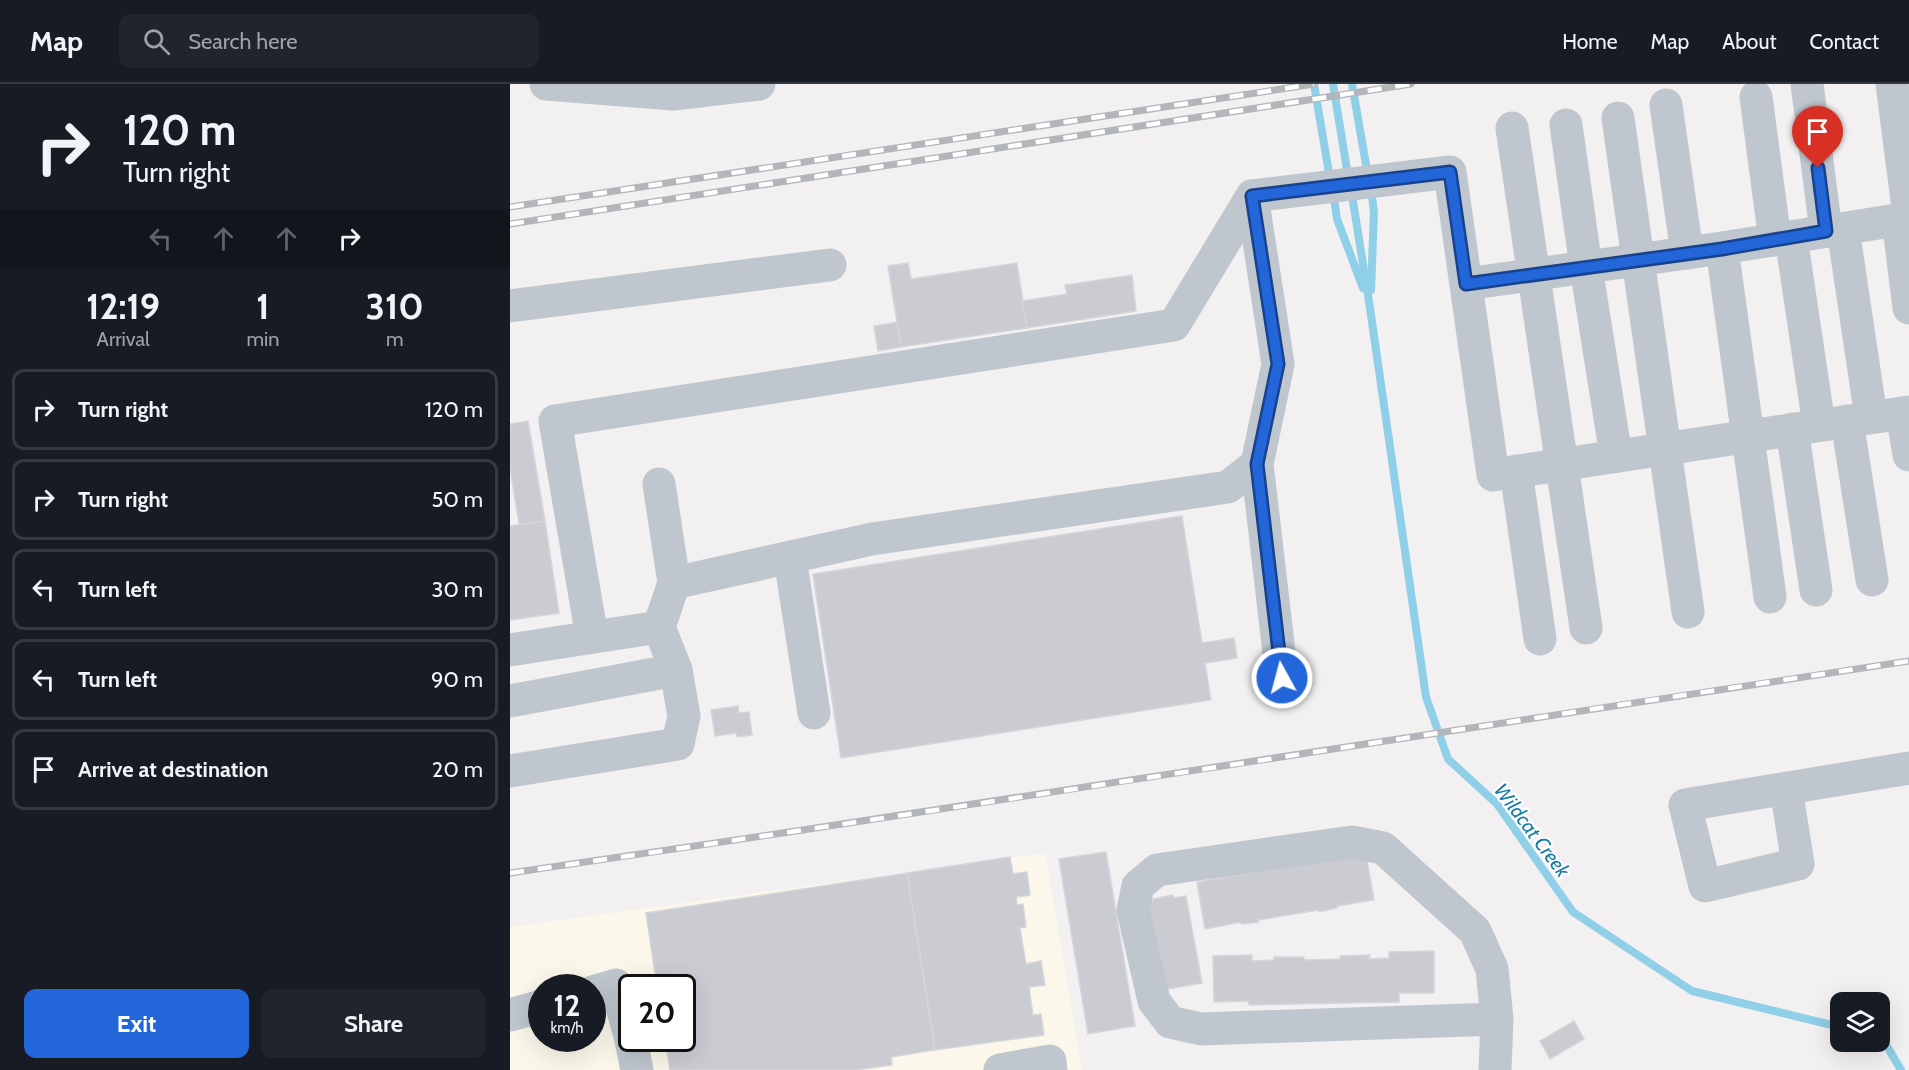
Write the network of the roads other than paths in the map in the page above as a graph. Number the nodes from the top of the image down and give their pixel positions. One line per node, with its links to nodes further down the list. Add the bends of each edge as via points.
1 (546, 84): 2 (lane, via 673,94)
2 (753, 84)
3 (1807, 84): 12 (lane)
4 (1892, 84): 11 (lane)
5 (1756, 97): 13 (lane)
6 (1666, 105): 15 (lane)
7 (1618, 118): 16 (lane)
8 (1566, 125): 18 (lane)
9 (1512, 128): 19 (lane)
10 (1252, 196): 20 (lane, via 1450,172); 28 (lane, via 1278,364); 40 (lane, via 1174,326 555,421)
11 (1905, 218): 12 (lane); 22 (lane)
12 (1834, 230): 13 (lane); 23 (lane)
13 (1783, 238): 14 (lane); 23 (lane)
14 (1722, 249): 15 (lane); 24 (lane)
15 (1687, 253): 16 (lane)
16 (1638, 260): 18 (lane); 25 (lane)
17 (830, 265): 21 (lane)
18 (1586, 267): 19 (lane); 27 (lane)
19 (1534, 274): 20 (lane); 29 (lane)
20 (1466, 284): 30 (lane, via 1493,475)
21 (510, 306)
22 (1909, 308)
23 (1857, 420): 24 (lane); 26 (lane); 33 (lane); 35 (lane)
24 (1748, 436): 25 (lane); 36 (lane)
25 (1666, 448): 27 (lane); 37 (lane)
26 (1909, 455)
27 (1616, 456): 29 (lane)
28 (1257, 464): 32 (lane, via 1228,487 872,539); 44 (lane)
29 (1563, 464): 30 (lane); 39 (lane)
30 (1515, 471): 41 (lane)
31 (659, 484): 34 (lane)
32 (790, 558): 34 (lane); 46 (lane)
33 (1872, 580)
34 (674, 583): 38 (lane)
35 (1816, 590)
36 (1770, 597)
37 (1688, 612)
38 (659, 627): 40 (lane); 43 (lane)
39 (1586, 628)
40 (592, 637): 42 (lane)
41 (1540, 639)
42 (510, 650)
43 (676, 670): 45 (lane); 48 (lane, via 684,716 678,744)
44 (1282, 678)
45 (510, 701)
46 (814, 713)
47 (1909, 768): 49 (lane)
48 (510, 771)
49 (1786, 788)
50 (606, 988): 54 (lane, via 616,985)
51 (528, 1010): 52 (lane)
52 (510, 1016)
53 (1497, 1019): 53 (lane, via 1492,969 1475,931 1383,848 1352,842 1157,870 1138,886 1133,910 1154,1001 1170,1022 1201,1029); 57 (lane)
54 (637, 1070)
55 (1000, 1070): 56 (lane, via 1050,1061)
56 (1051, 1070)
57 (1495, 1070)

